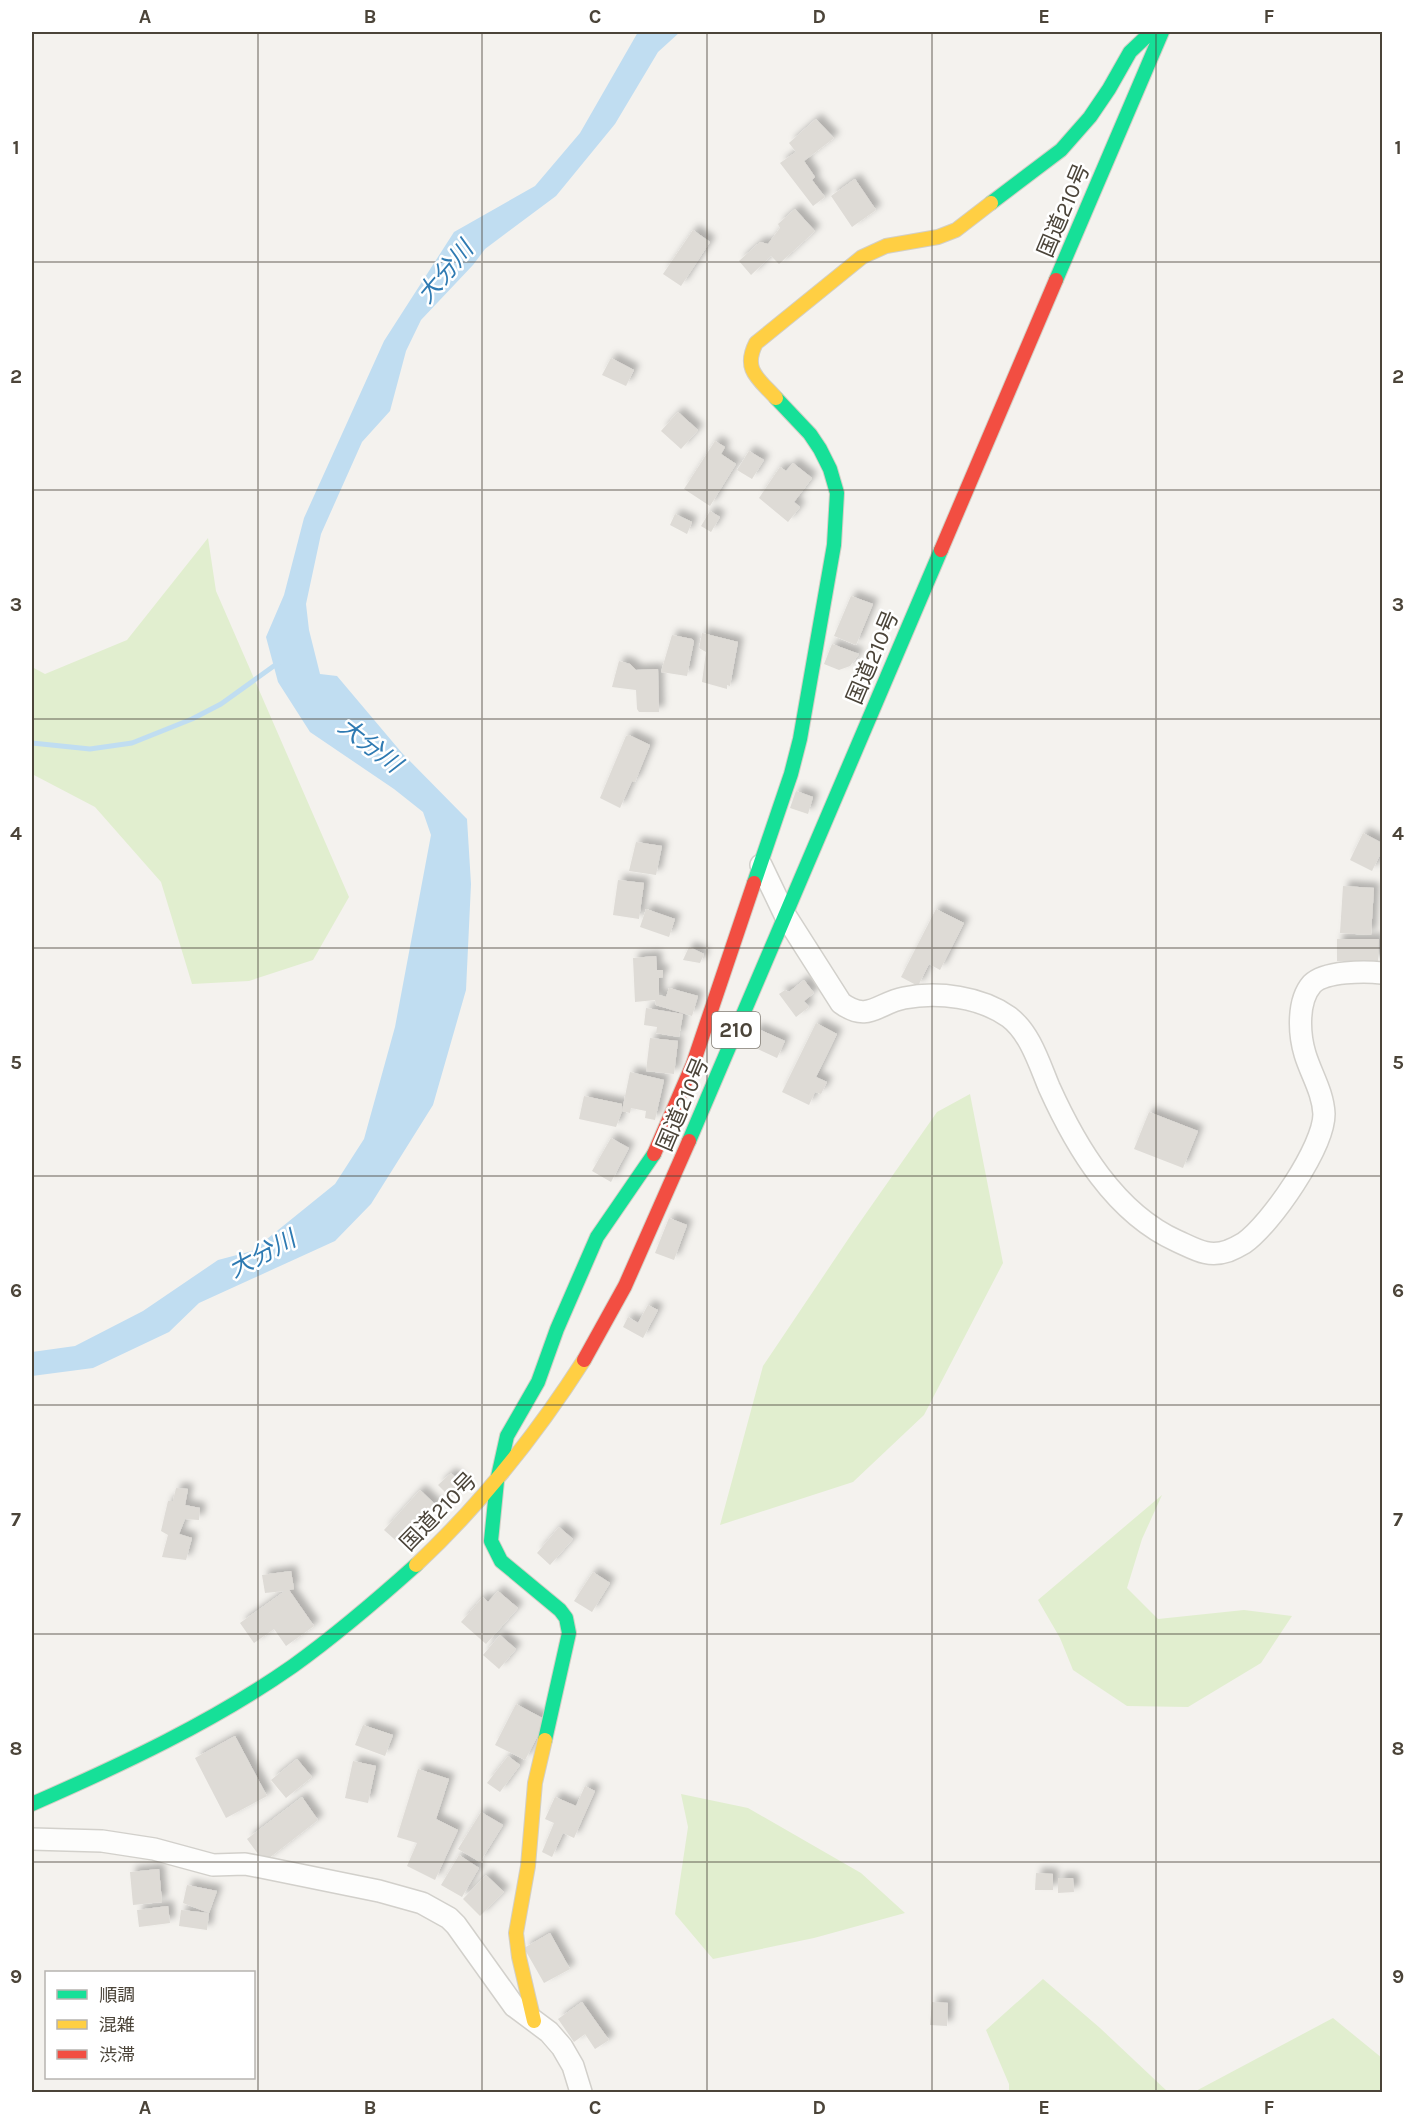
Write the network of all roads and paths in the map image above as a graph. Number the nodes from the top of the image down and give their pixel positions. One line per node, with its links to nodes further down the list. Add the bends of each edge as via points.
1 (1161, 34): 2 (main road, via 1149,34 1136,45 1090,117 1052,158 956,230 886,246 862,257 753,348 753,373 810,434 827,460 837,493 834,545 800,739); 3 (main road, 国道210号 / 210)
2 (761, 865): 3 (street); 5 (main road, via 693,1064 658,1146 597,1237 538,1382 507,1436)
3 (785, 915): 4 (street, via 842,1003 854,1011 872,1011 904,998 953,997 982,1003 1017,1024 1027,1037 1060,1110 1091,1162 1120,1200 1159,1233 1206,1254 1226,1252 1244,1243 1266,1222 1318,1142 1324,1115 1300,1037 1300,1018 1312,984 1328,976); 5 (main road, 国道210号 / 210, via 607,1321 551,1411)
4 (1383, 973)
5 (497, 1480): 6 (main road, 国道210号 / 210, via 417,1564 292,1666 236,1702 149,1749); 8 (main road, via 491,1541 495,1552 501,1562 560,1610 568,1624 535,1783 528,1866 516,1933)
6 (32, 1804)
7 (32, 1839): 8 (street, via 81,1839 142,1846 213,1865 245,1864 422,1903 449,1918 514,2006)
8 (534, 2021): 9 (street, via 562,2047)
9 (581, 2092)

